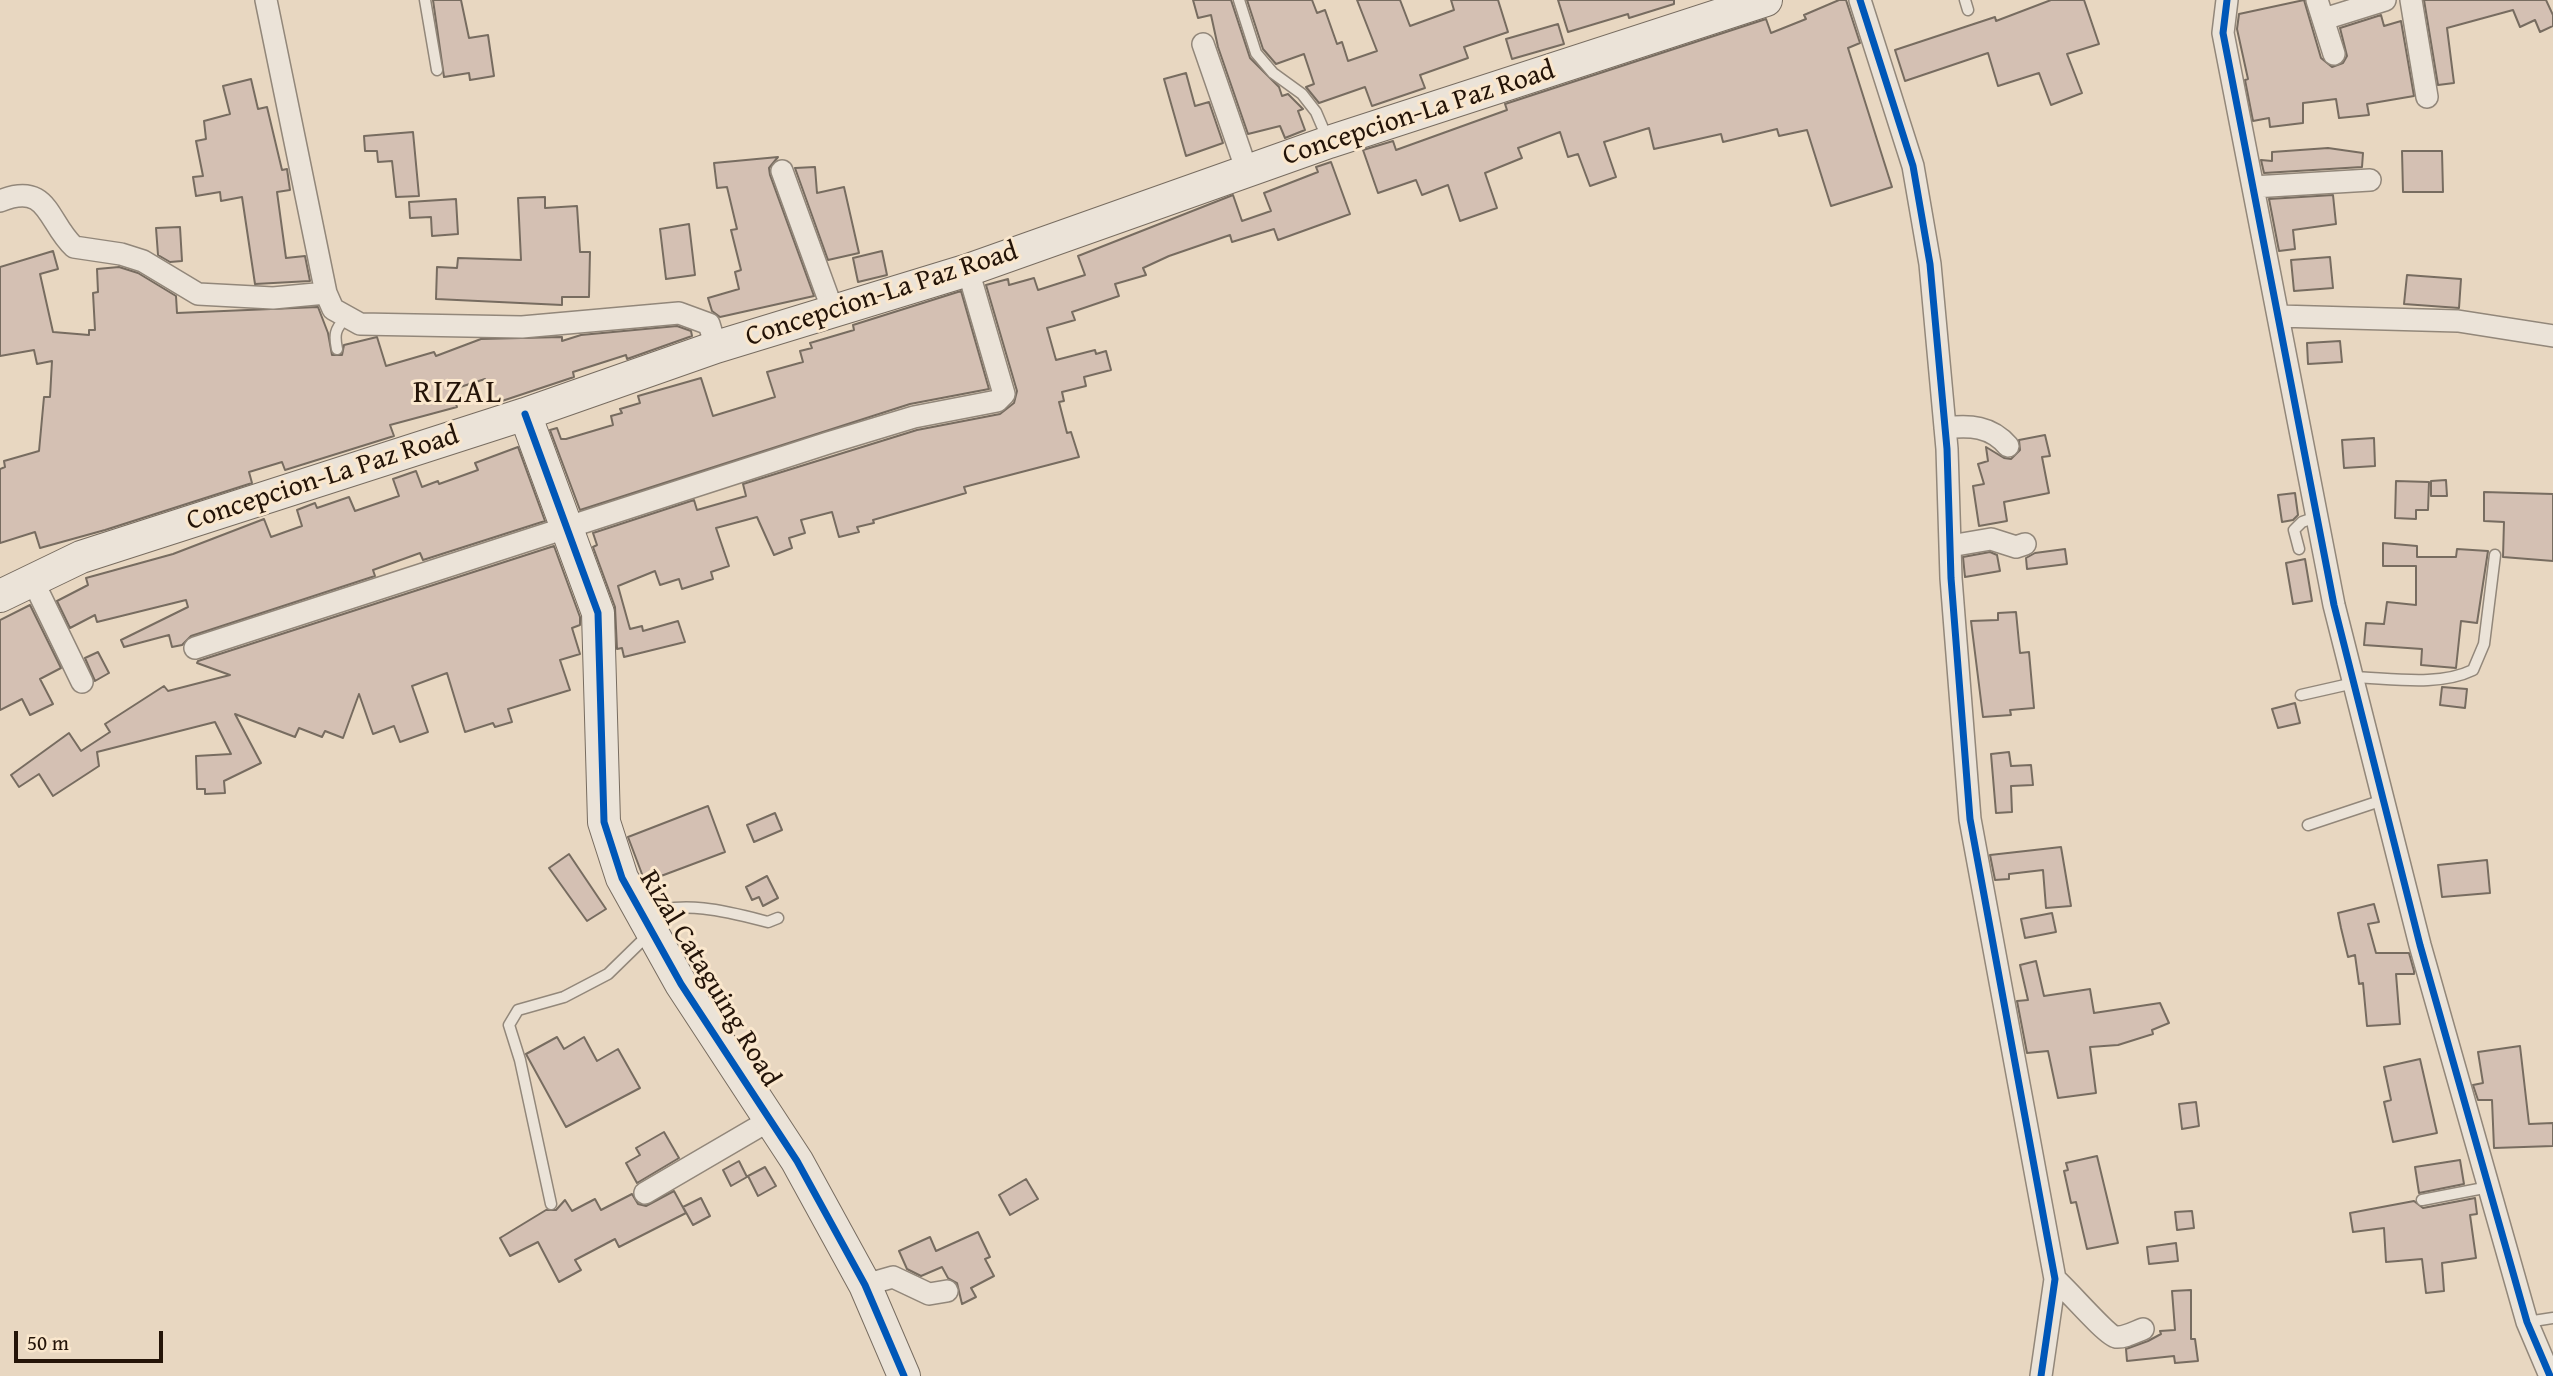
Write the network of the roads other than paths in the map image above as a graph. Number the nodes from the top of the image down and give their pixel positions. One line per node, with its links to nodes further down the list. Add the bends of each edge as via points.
1 (266, 0): 21 (street)
2 (425, 0): 12 (lane)
3 (1238, 0): 14 (lane, via 1256,54 1302,94)
4 (1766, 0): 14 (main road, Concepcion-La Paz Road)
5 (1860, 0): 29 (street, via 1913,166 1930,264)
6 (2227, 0): 18 (street, via 2223,33)
7 (2385, 0): 9 (street)
8 (2410, 0): 13 (street)
9 (2321, 9): 11 (street)
10 (1203, 44): 16 (street)
11 (2334, 54)
12 (437, 70)
13 (2427, 97)
14 (1329, 142): 16 (main road, Concepcion-La Paz Road)
15 (782, 171): 22 (street)
16 (1247, 172): 20 (main road, Concepcion-La Paz Road)
17 (2370, 180): 18 (street)
18 (2253, 187): 23 (street)
19 (0, 201): 21 (street, via 27,194 37,199 74,247 143,261 198,294 273,298)
20 (968, 270): 22 (main road, Concepcion-La Paz Road); 32 (street, via 1002,398 914,417)
21 (326, 293): 24 (street, via 332,309)
22 (833, 311): 26 (main road, Concepcion-La Paz Road)
23 (2278, 317): 25 (street, via 2458,321); 31 (street)
24 (345, 319): 26 (street, via 360,324 522,327 679,313 709,324); 27 (lane, via 334,337)
25 (2553, 336)
26 (716, 347): 28 (main road, Concepcion-La Paz Road)
27 (337, 349)
28 (525, 414): 32 (main road, Rizal Cataguing Road); 37 (main road, Concepcion-La Paz Road, via 80,558)
29 (1945, 428): 30 (street, via 1985,429); 34 (street)
30 (2008, 446)
31 (2316, 517): 35 (lane, via 2294,530); 40 (street)
32 (568, 530): 39 (street); 46 (main road, Rizal Cataguing Road, via 598,613 604,822 622,878)
33 (2025, 544): 34 (street, via 2016,547 1991,539)
34 (1950, 546): 52 (street, via 1974,848)
35 (2299, 549)
36 (2495, 555): 40 (lane, via 2484,644 2473,670 2438,679)
37 (32, 579): 38 (main road, Concepcion-La Paz Road); 41 (street)
38 (0, 596)
39 (195, 648)
40 (2353, 680): 42 (lane); 43 (street)
41 (82, 681)
42 (2301, 695)
43 (2383, 800): 44 (lane); 48 (street)
44 (2308, 824)
45 (778, 918): 46 (lane, via 768,922 670,908)
46 (648, 924): 47 (main road, Rizal Cataguing Road, via 681,984); 51 (lane, via 608,974 564,998 518,1010 509,1025)
47 (770, 1120): 49 (street); 53 (main road, Rizal Cataguing Road)
48 (2489, 1187): 50 (lane); 56 (street)
49 (645, 1194)
50 (2422, 1200)
51 (551, 1204)
52 (2055, 1279): 57 (street, via 2108,1334 2121,1337); 59 (street)
53 (866, 1285): 54 (street, via 893,1277 929,1294); 58 (main road, Rizal Cataguing Road)
54 (947, 1291)
55 (2553, 1307): 56 (lane)
56 (2543, 1320): 60 (street)
57 (2143, 1329)
58 (904, 1376)
59 (2041, 1376)
60 (2550, 1376)

